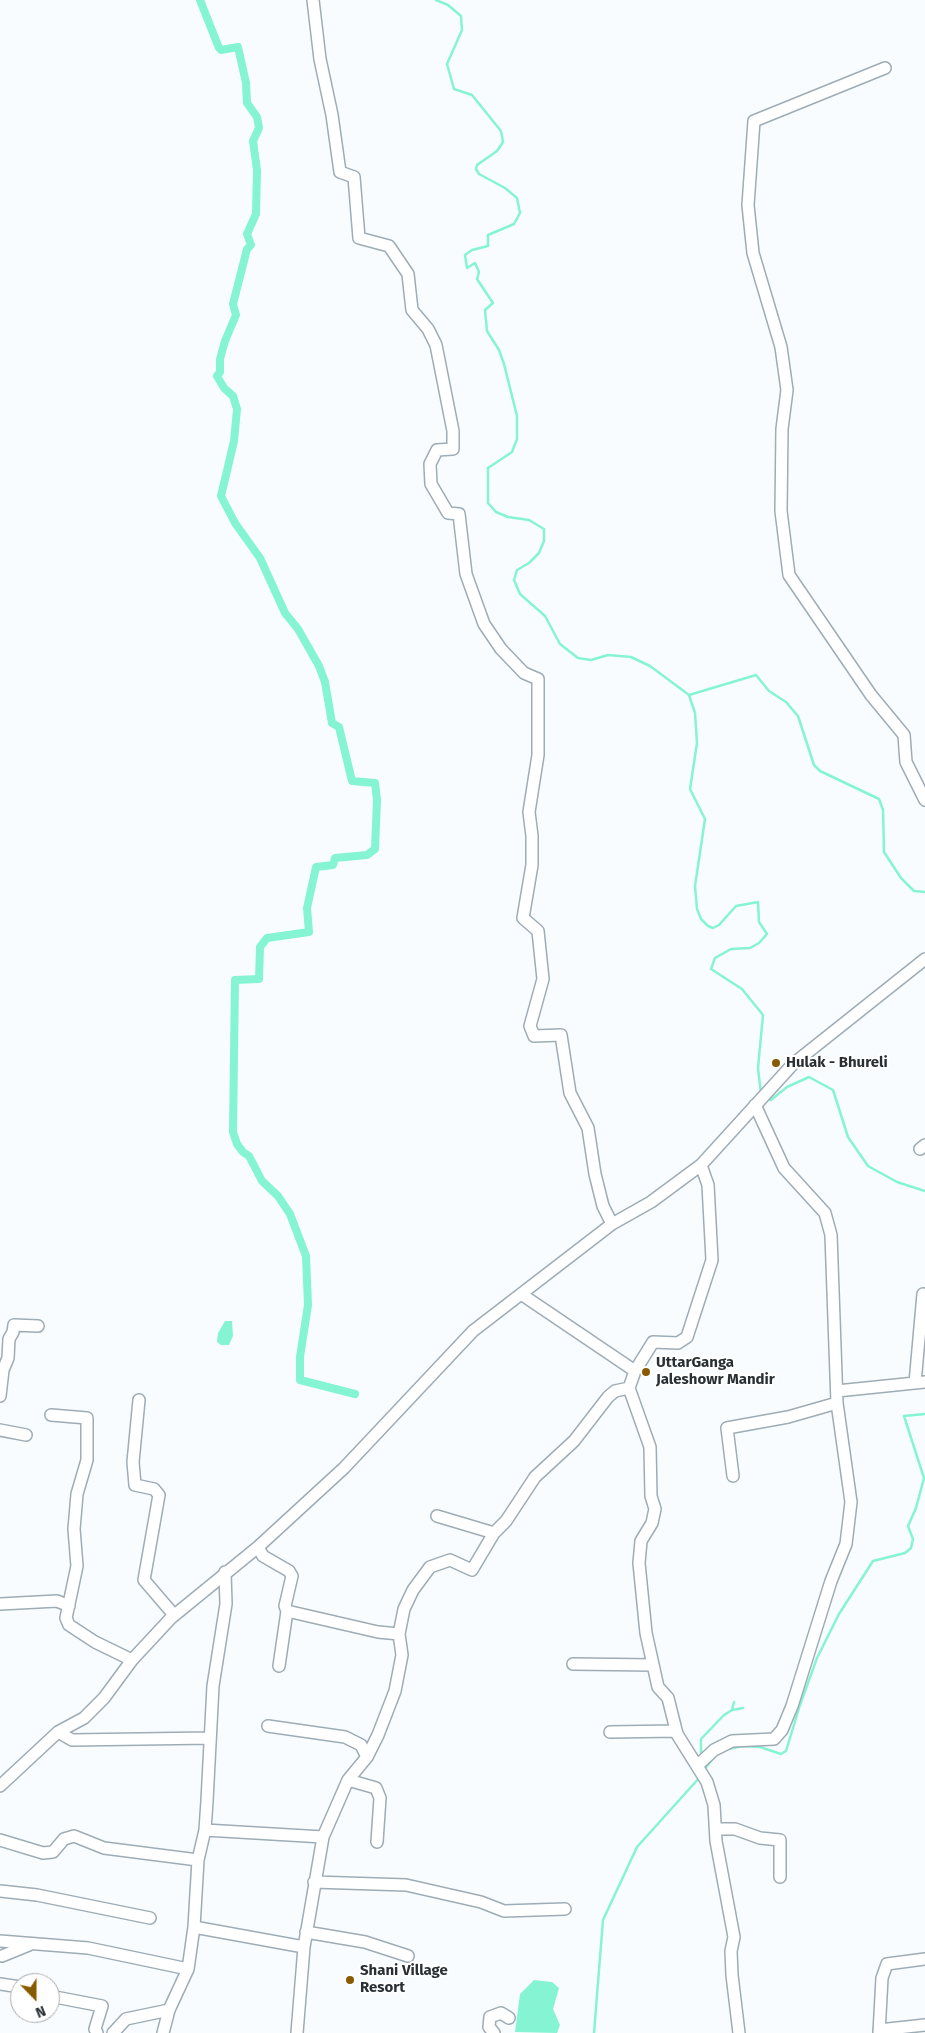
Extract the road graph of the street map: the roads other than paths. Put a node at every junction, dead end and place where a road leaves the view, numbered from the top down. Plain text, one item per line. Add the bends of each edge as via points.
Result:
1 (313, 0) edge
2 (885, 68) dead end
3 (925, 800) edge
4 (925, 959) edge
5 (756, 1104) junction
6 (701, 1165) junction
7 (612, 1224) junction
8 (521, 1294) junction
9 (923, 1294) dead end
10 (38, 1326) dead end
11 (635, 1371) junction
12 (920, 1382) edge
13 (629, 1388) junction
14 (0, 1396) edge
15 (837, 1397) junction
16 (139, 1400) dead end
17 (51, 1415) dead end
18 (0, 1430) edge
19 (26, 1435) dead end
20 (733, 1476) dead end
21 (437, 1516) dead end
22 (494, 1533) junction
23 (258, 1547) junction
24 (225, 1572) junction
25 (0, 1604) edge
26 (69, 1606) junction
27 (287, 1611) junction
28 (174, 1615) junction
29 (399, 1634) junction
30 (132, 1660) junction
31 (573, 1664) dead end
32 (653, 1665) junction
33 (279, 1666) dead end
34 (268, 1726) dead end
35 (676, 1731) junction
36 (58, 1732) junction
37 (610, 1732) dead end
38 (210, 1738) junction
39 (368, 1757) junction
40 (699, 1768) junction
41 (348, 1780) junction
42 (0, 1786) edge
43 (716, 1829) junction
44 (205, 1830) junction
45 (323, 1837) junction
46 (0, 1840) edge
47 (377, 1842) dead end
48 (198, 1860) junction
49 (780, 1877) dead end
50 (314, 1882) junction
51 (0, 1891) edge
52 (565, 1908) dead end
53 (150, 1918) dead end
54 (194, 1927) junction
55 (306, 1932) junction
56 (0, 1941) edge
57 (33, 1944) junction
58 (304, 1947) junction
59 (1, 1955) edge
60 (408, 1956) dead end
61 (925, 1959) edge
62 (188, 1969) junction
63 (60, 1998) edge
64 (169, 2010) junction
65 (509, 2018) dead end
66 (925, 2025) edge
67 (879, 2032) edge
68 (97, 2033) edge
69 (113, 2033) edge
70 (163, 2033) edge
71 (297, 2033) edge
72 (494, 2033) edge
73 (739, 2033) edge

1 - 7 street via 340,172 354,177 359,238 389,246 408,274 412,310 436,345 453,431 453,449 437,450 430,464 431,484 448,513 459,514 466,574 484,624 501,649 524,673 538,679 538,755 529,812 532,865 523,918 538,931 543,979 530,1026 534,1036 561,1035 570,1093 588,1128 594,1150 595,1174 603,1206
2 - 3 street via 754,121 748,205 753,253 781,347 787,390 782,429 781,511 789,575 871,695 904,735 906,762
4 - 5 street via 811,1048
5 - 6 street
5 - 15 street via 784,1168 825,1213 831,1235
6 - 7 street via 651,1202
6 - 11 street via 708,1185 712,1260 687,1337 678,1343 653,1342
7 - 8 street
8 - 11 street
8 - 23 street via 473,1331 344,1468
9 - 12 street
10 - 14 street via 14,1324
11 - 13 street
12 - 15 street
13 - 22 street via 615,1391 608,1397 574,1441 535,1477 506,1521
13 - 32 street via 650,1447 651,1496 655,1509 652,1523 641,1541 639,1563 646,1633
15 - 20 street via 788,1417 727,1428
15 - 40 street via 851,1502 846,1544 831,1581 792,1706 782,1730 774,1739 732,1741 714,1750
16 - 28 street via 134,1485 154,1489 159,1495 144,1580
17 - 26 street via 87,1418 87,1460 77,1494 74,1529 77,1566
18 - 19 street
21 - 22 street
22 - 29 street via 472,1570 450,1560 430,1568 413,1590 404,1609
23 - 24 street
23 - 27 street via 263,1556 292,1576 284,1606
24 - 28 street
24 - 38 street via 226,1604 213,1686
25 - 26 street via 57,1601
26 - 30 street via 66,1618 69,1625
27 - 29 street
27 - 33 street
28 - 30 street
29 - 39 street via 402,1655 395,1691
30 - 36 street via 104,1698 84,1718
31 - 32 street
32 - 35 street via 658,1687 668,1698
34 - 39 street via 345,1738 361,1745
35 - 37 street
35 - 40 street
36 - 38 street via 72,1740
36 - 42 street
38 - 44 street
39 - 41 street
40 - 43 street via 708,1782
41 - 45 street
41 - 47 street via 376,1788 380,1798
43 - 49 street via 735,1828 760,1838 780,1840
43 - 73 street via 734,1937 732,1975
44 - 45 street
44 - 48 street
45 - 50 street
46 - 48 street via 53,1852 64,1839 74,1836 104,1848
48 - 54 street
50 - 52 street via 406,1885 481,1902 504,1911
50 - 55 street
51 - 53 street
54 - 58 street
54 - 62 street
55 - 58 street
55 - 60 street via 364,1942
56 - 57 street
57 - 59 street
57 - 62 street via 88,1948
58 - 71 street
61 - 67 street via 887,1964 882,1978
62 - 64 street
63 - 68 street via 102,2006 95,2029
64 - 69 street via 126,2019
64 - 70 street
65 - 72 street via 501,2014 490,2017 489,2027
66 - 67 street

